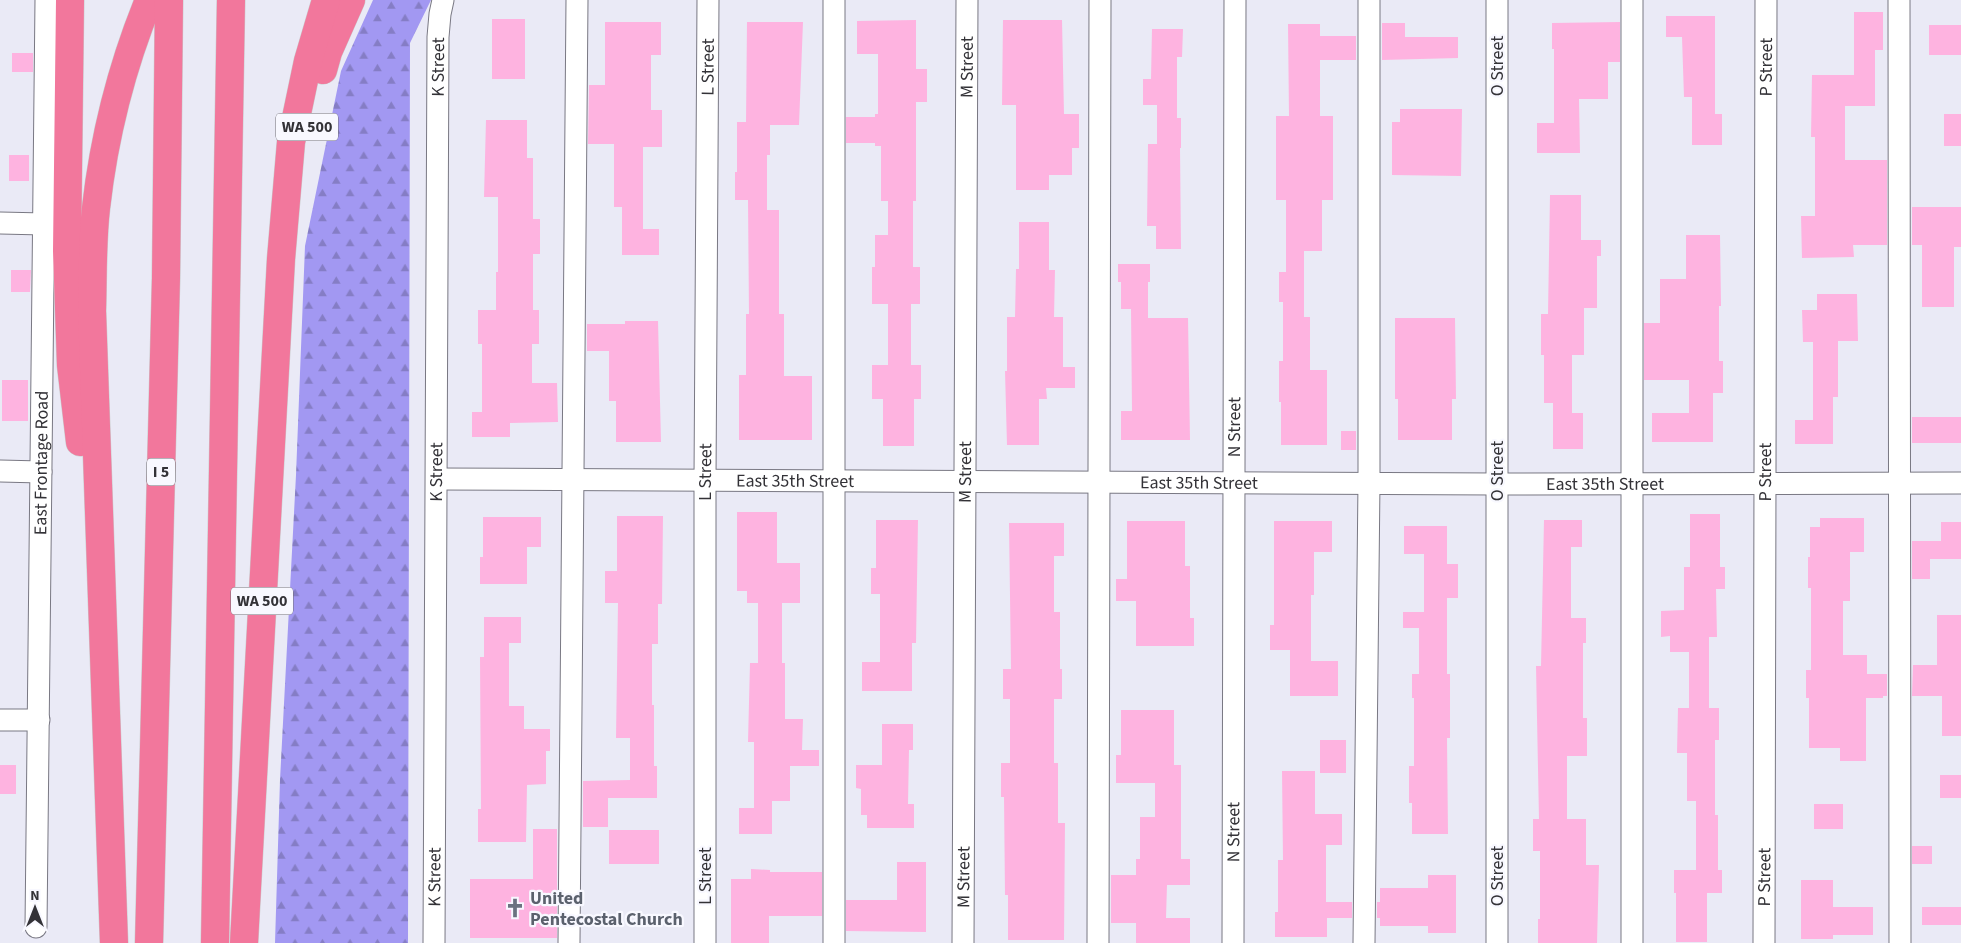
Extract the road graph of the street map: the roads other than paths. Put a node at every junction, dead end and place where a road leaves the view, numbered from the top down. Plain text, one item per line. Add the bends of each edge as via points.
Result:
1 (46, 0) edge
2 (70, 0) edge
3 (149, 0) edge
4 (169, 0) edge
5 (231, 0) edge
6 (326, 0) edge
7 (351, 0) edge
8 (443, 0) edge
9 (576, 0) edge
10 (708, 0) edge
11 (834, 0) edge
12 (967, 0) edge
13 (1100, 0) edge
14 (1235, 0) edge
15 (1369, 0) edge
16 (1497, 0) edge
17 (1632, 0) edge
18 (1766, 0) edge
19 (1899, 0) edge
20 (0, 223) edge
21 (44, 224) junction
22 (281, 259) junction
23 (0, 471) edge
24 (41, 472) junction
25 (437, 479) junction
26 (572, 480) junction
27 (704, 480) junction
28 (832, 481) junction
29 (965, 481) junction
30 (1099, 481) junction
31 (1234, 482) junction
32 (1369, 482) junction
33 (1632, 483) junction
34 (1765, 483) junction
35 (1899, 483) junction
36 (1961, 483) edge
37 (1497, 484) junction
38 (105, 657) junction
39 (0, 720) edge
40 (39, 720) junction
41 (36, 927) dead end
42 (114, 943) edge
43 (149, 943) edge
44 (215, 943) edge
45 (244, 943) edge
46 (434, 943) edge
47 (569, 943) edge
48 (705, 943) edge
49 (834, 943) edge
50 (963, 943) edge
51 (1098, 943) edge
52 (1233, 943) edge
53 (1364, 943) edge
54 (1497, 943) edge
55 (1632, 943) edge
56 (1764, 943) edge
57 (1900, 943) edge

1 - 21 street, East Frontage Road
2 - 38 highway via 67,250 71,365
3 - 38 highway via 136,32 102,159 95,225 92,311
4 - 43 highway, I 5 via 166,278
5 - 44 highway
6 - 22 highway via 308,61 291,142
7 - 22 highway, WA 500 via 328,52 301,148
8 - 25 street, K Street via 438,47
9 - 26 street
10 - 27 street, L Street
11 - 28 street
12 - 29 street, M Street
13 - 30 street
14 - 31 street, N Street
15 - 32 street
16 - 37 street, O Street
17 - 33 street
18 - 34 street, P Street
19 - 35 street
20 - 21 street
21 - 24 street, East Frontage Road
22 - 45 highway, WA 500
23 - 24 street
24 - 40 street, East Frontage Road
25 - 26 street, East 35th Street
25 - 46 street, K Street
26 - 27 street, East 35th Street
26 - 47 street
27 - 28 street, East 35th Street
27 - 48 street, L Street
28 - 29 street, East 35th Street
28 - 49 street
29 - 30 street, East 35th Street
29 - 50 street, M Street
30 - 31 street, East 35th Street
30 - 51 street
31 - 32 street, East 35th Street
31 - 52 street, N Street
32 - 37 street, East 35th Street
32 - 53 street
33 - 34 street, East 35th Street
33 - 37 street, East 35th Street
33 - 55 street
34 - 35 street, East 35th Street
34 - 56 street, P Street
35 - 36 street, East 35th Street
35 - 57 street
37 - 54 street, O Street
38 - 42 highway
39 - 40 street
40 - 41 street, East Frontage Road

